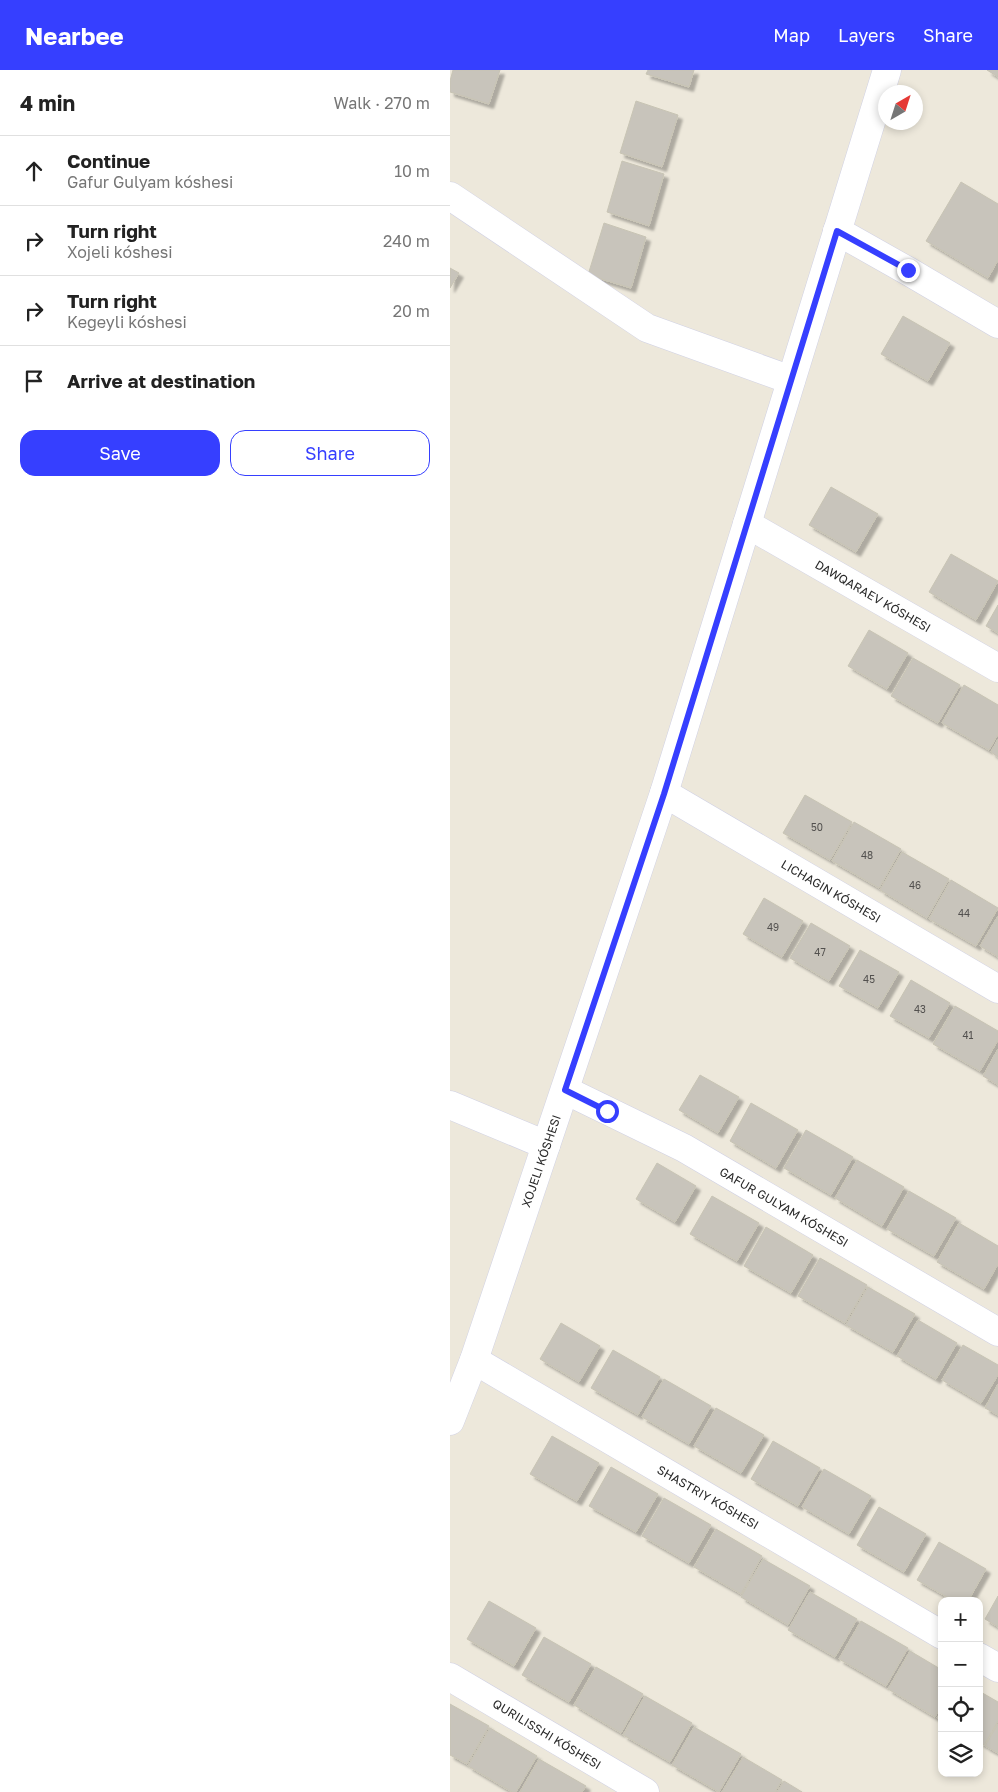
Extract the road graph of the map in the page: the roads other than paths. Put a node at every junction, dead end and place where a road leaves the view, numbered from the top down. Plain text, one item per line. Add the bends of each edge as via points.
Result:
1 (887, 70) edge
2 (450, 196) edge
3 (837, 231) junction
4 (998, 324) edge
5 (792, 380) junction
6 (747, 524) junction
7 (998, 668) edge
8 (664, 794) junction
9 (998, 989) edge
10 (565, 1090) junction
11 (450, 1105) edge
12 (546, 1145) junction
13 (998, 1332) edge
14 (474, 1360) junction
15 (450, 1421) edge
16 (938, 1633) edge
17 (983, 1659) edge
18 (998, 1668) edge
19 (450, 1677) edge
20 (645, 1792) edge

1 - 3 street, XOJELI KÓSHESI
2 - 5 street via 647,328
3 - 4 street
3 - 5 street, XOJELI KÓSHESI
5 - 6 street, XOJELI KÓSHESI
6 - 7 street, DAWQARAEV KÓSHESI
6 - 8 street, XOJELI KÓSHESI
8 - 9 street, LICHAGIN KÓSHESI
8 - 10 street, XOJELI KÓSHESI
10 - 12 street, XOJELI KÓSHESI
10 - 13 street, GAFUR GULYAM KÓSHESI via 684,1148
11 - 12 street
12 - 14 street, XOJELI KÓSHESI
14 - 15 street, XOJELI KÓSHESI
14 - 16 street, SHASTRIY KÓSHESI
17 - 18 street
19 - 20 street

